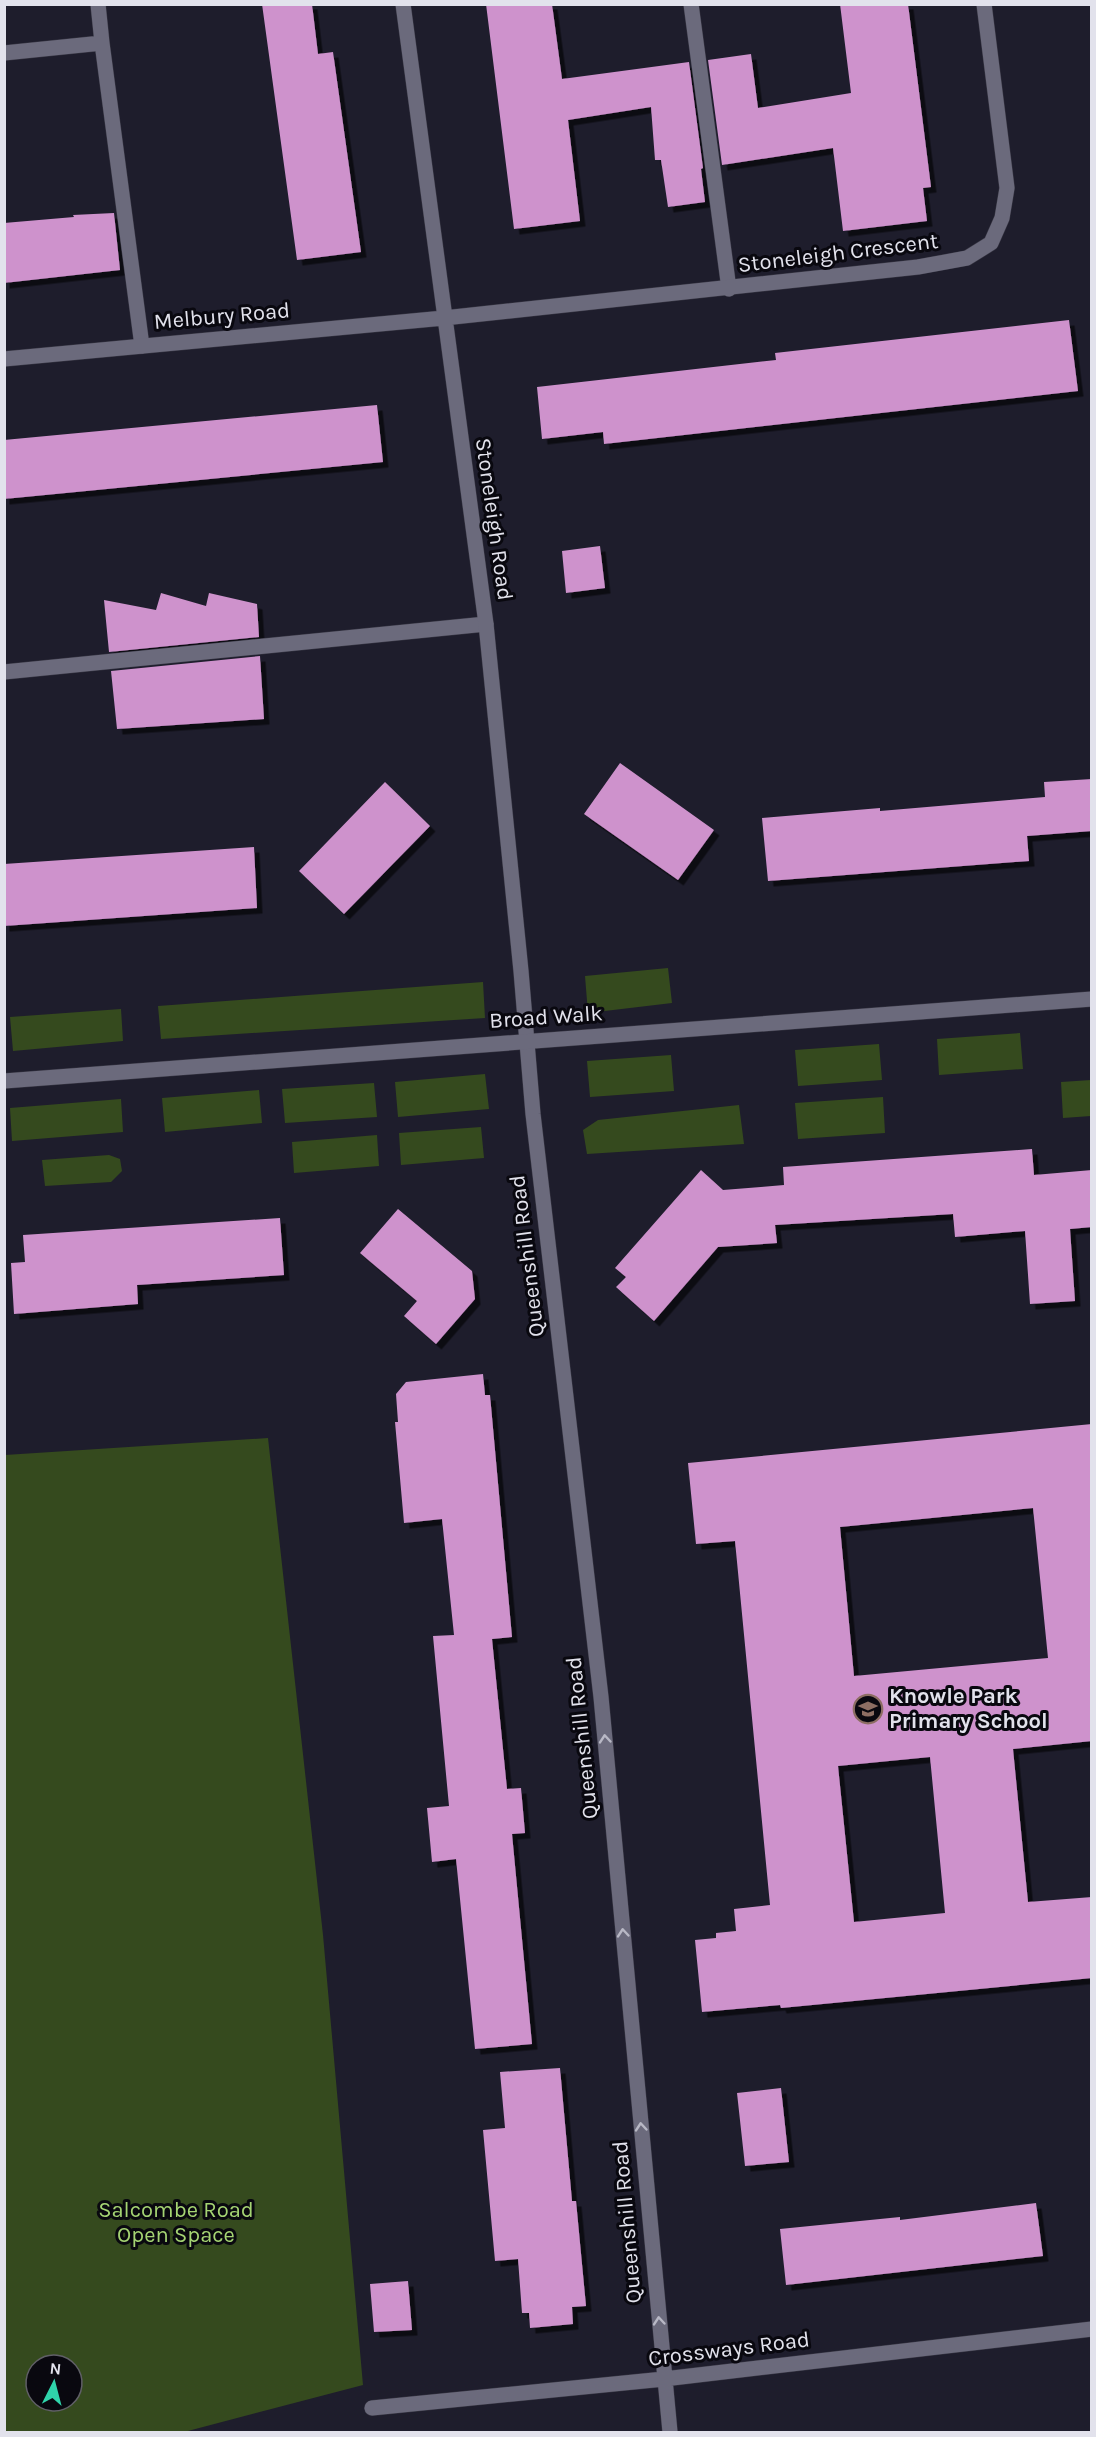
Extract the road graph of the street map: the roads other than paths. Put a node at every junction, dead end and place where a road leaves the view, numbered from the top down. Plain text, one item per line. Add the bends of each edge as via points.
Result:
1 (98, 4) edge
2 (403, 4) edge
3 (691, 4) edge
4 (984, 4) edge
5 (102, 43) junction
6 (4, 53) edge
7 (729, 289) junction
8 (444, 318) junction
9 (142, 346) junction
10 (4, 359) edge
11 (486, 624) junction
12 (4, 672) edge
13 (1092, 999) edge
14 (526, 1041) junction
15 (4, 1081) edge
16 (1092, 2330) edge
17 (664, 2379) junction
18 (372, 2408) dead end
19 (670, 2433) edge

1 - 5 street
2 - 8 street, Stoneleigh Road
3 - 7 street
4 - 7 street, Stoneleigh Crescent via 1007,188 1002,218 991,243 967,258 918,267
5 - 6 street
5 - 9 street
7 - 8 street, Stoneleigh Crescent
8 - 9 street, Melbury Road
8 - 11 street, Stoneleigh Road
9 - 10 street, Melbury Road
11 - 12 street
11 - 14 street, Stoneleigh Road
13 - 14 street, Broad Walk
14 - 15 street, Broad Walk
17 -> 14 street, Queenshill Road via 601,1697
16 - 17 street, Crossways Road
17 - 18 street, Crossways Road
17 - 19 street, Queenshill Road

